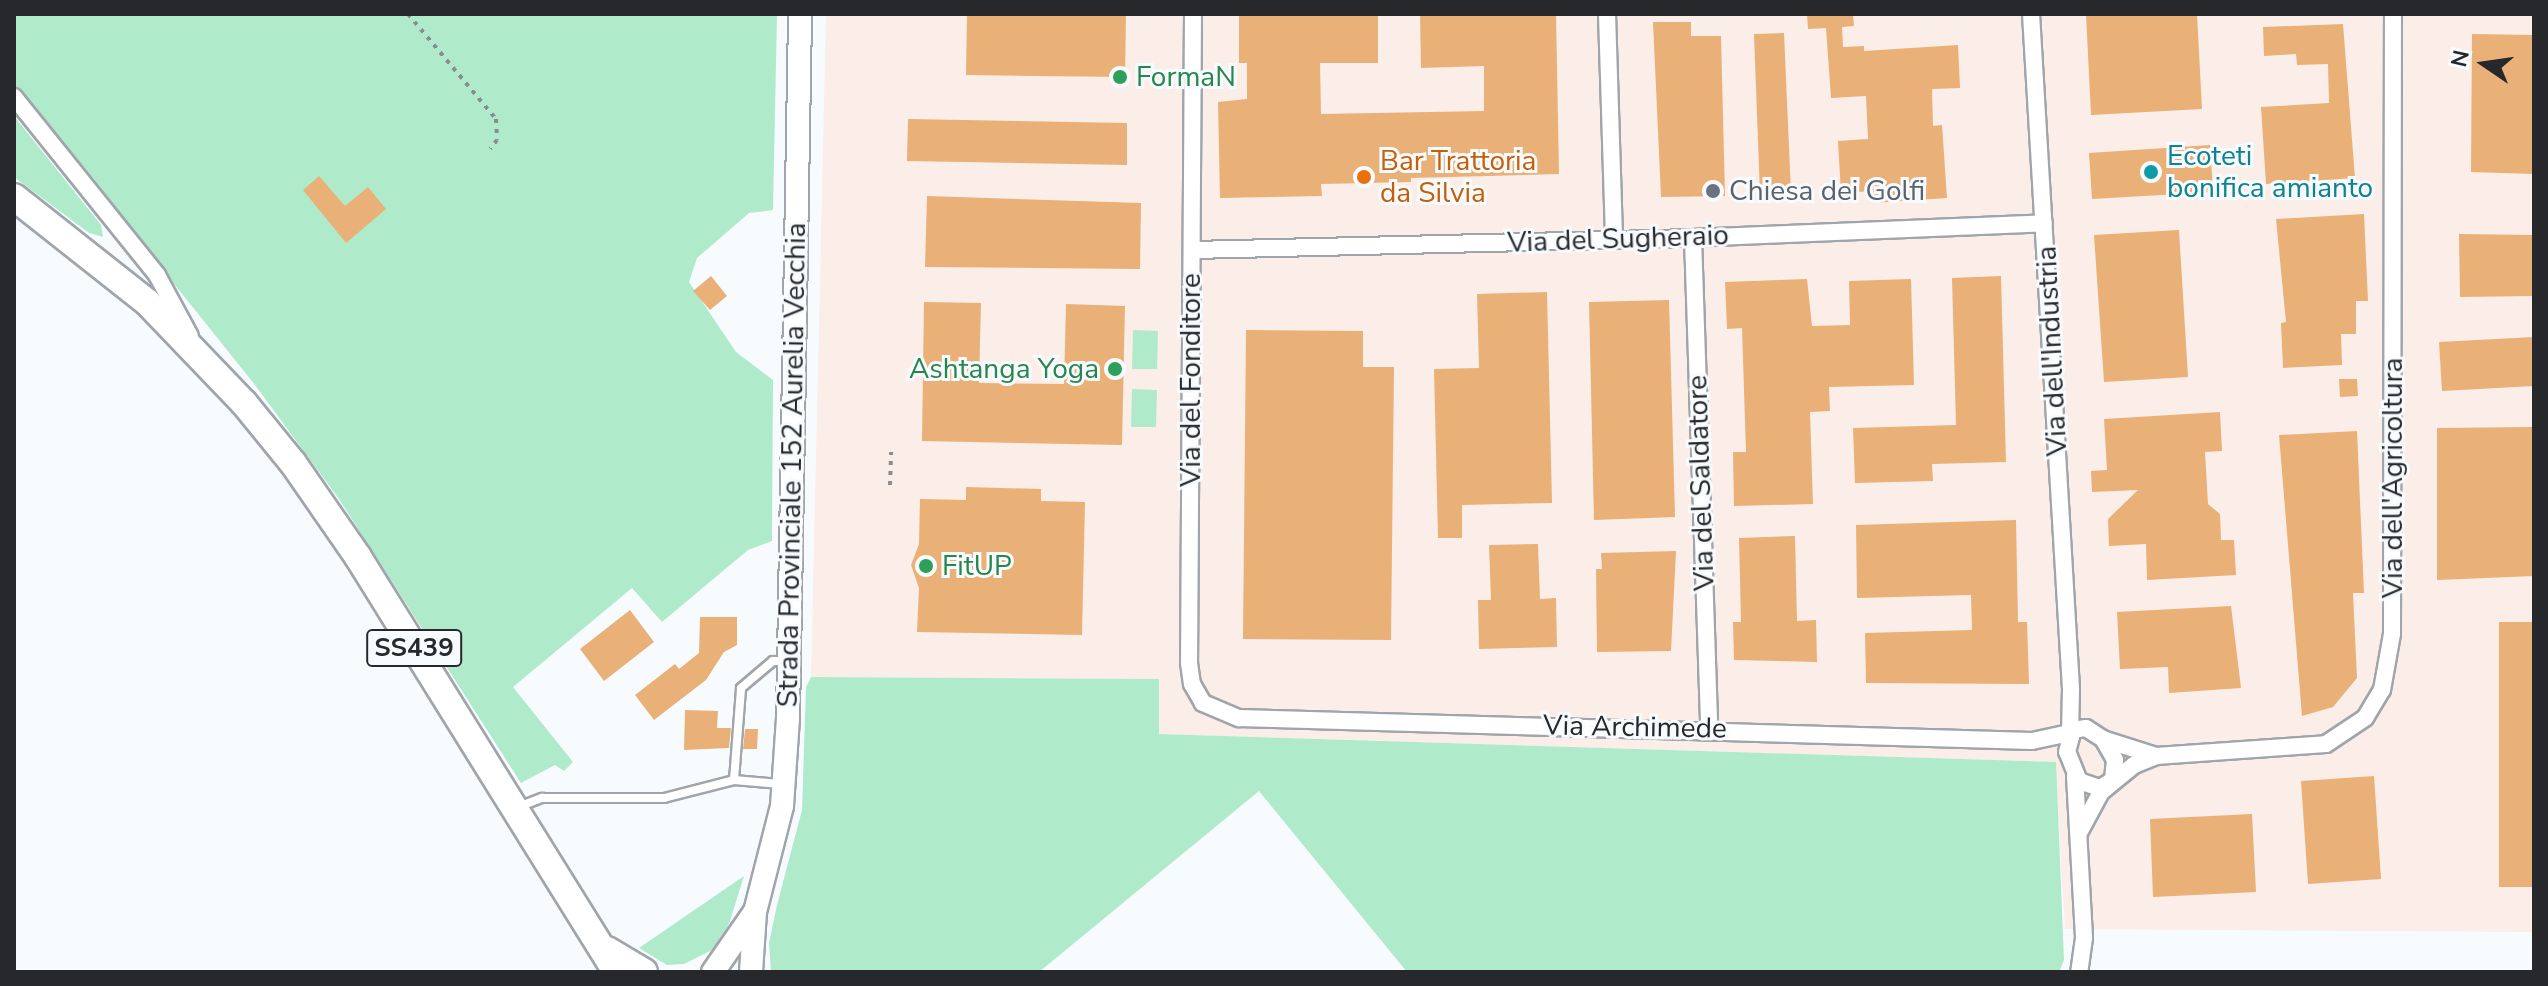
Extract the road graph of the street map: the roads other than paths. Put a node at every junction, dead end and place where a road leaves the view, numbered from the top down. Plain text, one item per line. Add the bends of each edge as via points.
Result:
1 (800, 14) edge
2 (1193, 14) edge
3 (1607, 14) edge
4 (2031, 14) edge
5 (2393, 14) edge
6 (14, 97) edge
7 (14, 197) edge
8 (2044, 223) junction
9 (1693, 238) junction
10 (1614, 240) junction
11 (1192, 250) junction
12 (203, 358) junction
13 (791, 661) junction
14 (2071, 689) junction
15 (1239, 718) joint
16 (1709, 728) junction
17 (2070, 733) junction
18 (2100, 737) junction
19 (2032, 741) junction
20 (2156, 756) junction
21 (2069, 757) junction
22 (2075, 776) junction
23 (734, 780) junction
24 (2113, 780) junction
25 (785, 784) junction
26 (515, 809) junction
27 (2080, 831) junction
28 (755, 912) junction
29 (611, 961) edge
30 (644, 972) edge
31 (713, 972) edge
32 (751, 972) edge
33 (2079, 972) edge

1 - 13 main road, Strada Provinciale 152 Aurelia Vecchia
2 - 11 street, Via del Fonditore
3 - 10 street
4 - 8 street, Via dell'Industria
5 - 20 street, Via dell'Agricoltura via 2388,676 2365,718 2326,744
6 - 12 street via 157,275
7 - 12 main road, SS439 via 147,302
8 - 9 street, Via del Sugheraio
8 - 14 street, Via dell'Industria
9 - 10 street, Via del Sugheraio
9 - 16 street, Via del Saldatore
10 - 11 street, Via del Sugheraio
11 - 15 street, Via del Fonditore via 1189,663 1192,684 1203,703
12 - 26 main road, SS439 via 293,463
13 - 23 lane via 773,661 741,688
13 - 25 main road, Strada Provinciale 152 Aurelia Vecchia
14 - 17 street, Via dell'Industria
14 - 18 street, Via dell'Industria
15 - 16 street, Via Archimede
16 - 19 street, Via Archimede
17 - 18 street via 2082,727
17 - 19 street, Via Archimede
17 - 21 street
18 - 20 street, Via dell'Agricoltura
18 - 24 street via 2115,760
19 - 21 street, Via Archimede
20 - 24 street, Via dell'Agricoltura
21 - 22 street
22 - 24 street via 2091,789
22 - 27 street
23 - 25 lane
23 - 26 lane via 664,798 542,798
24 - 27 street
25 - 28 main road, Strada Provinciale 152 Aurelia Vecchia
26 - 29 main road, SS439
27 - 33 street via 2084,938
28 - 31 main road, Strada Provinciale 152 Aurelia Vecchia
28 - 32 main road, Strada Provinciale 152 Aurelia Vecchia
29 - 30 main road, SS439

